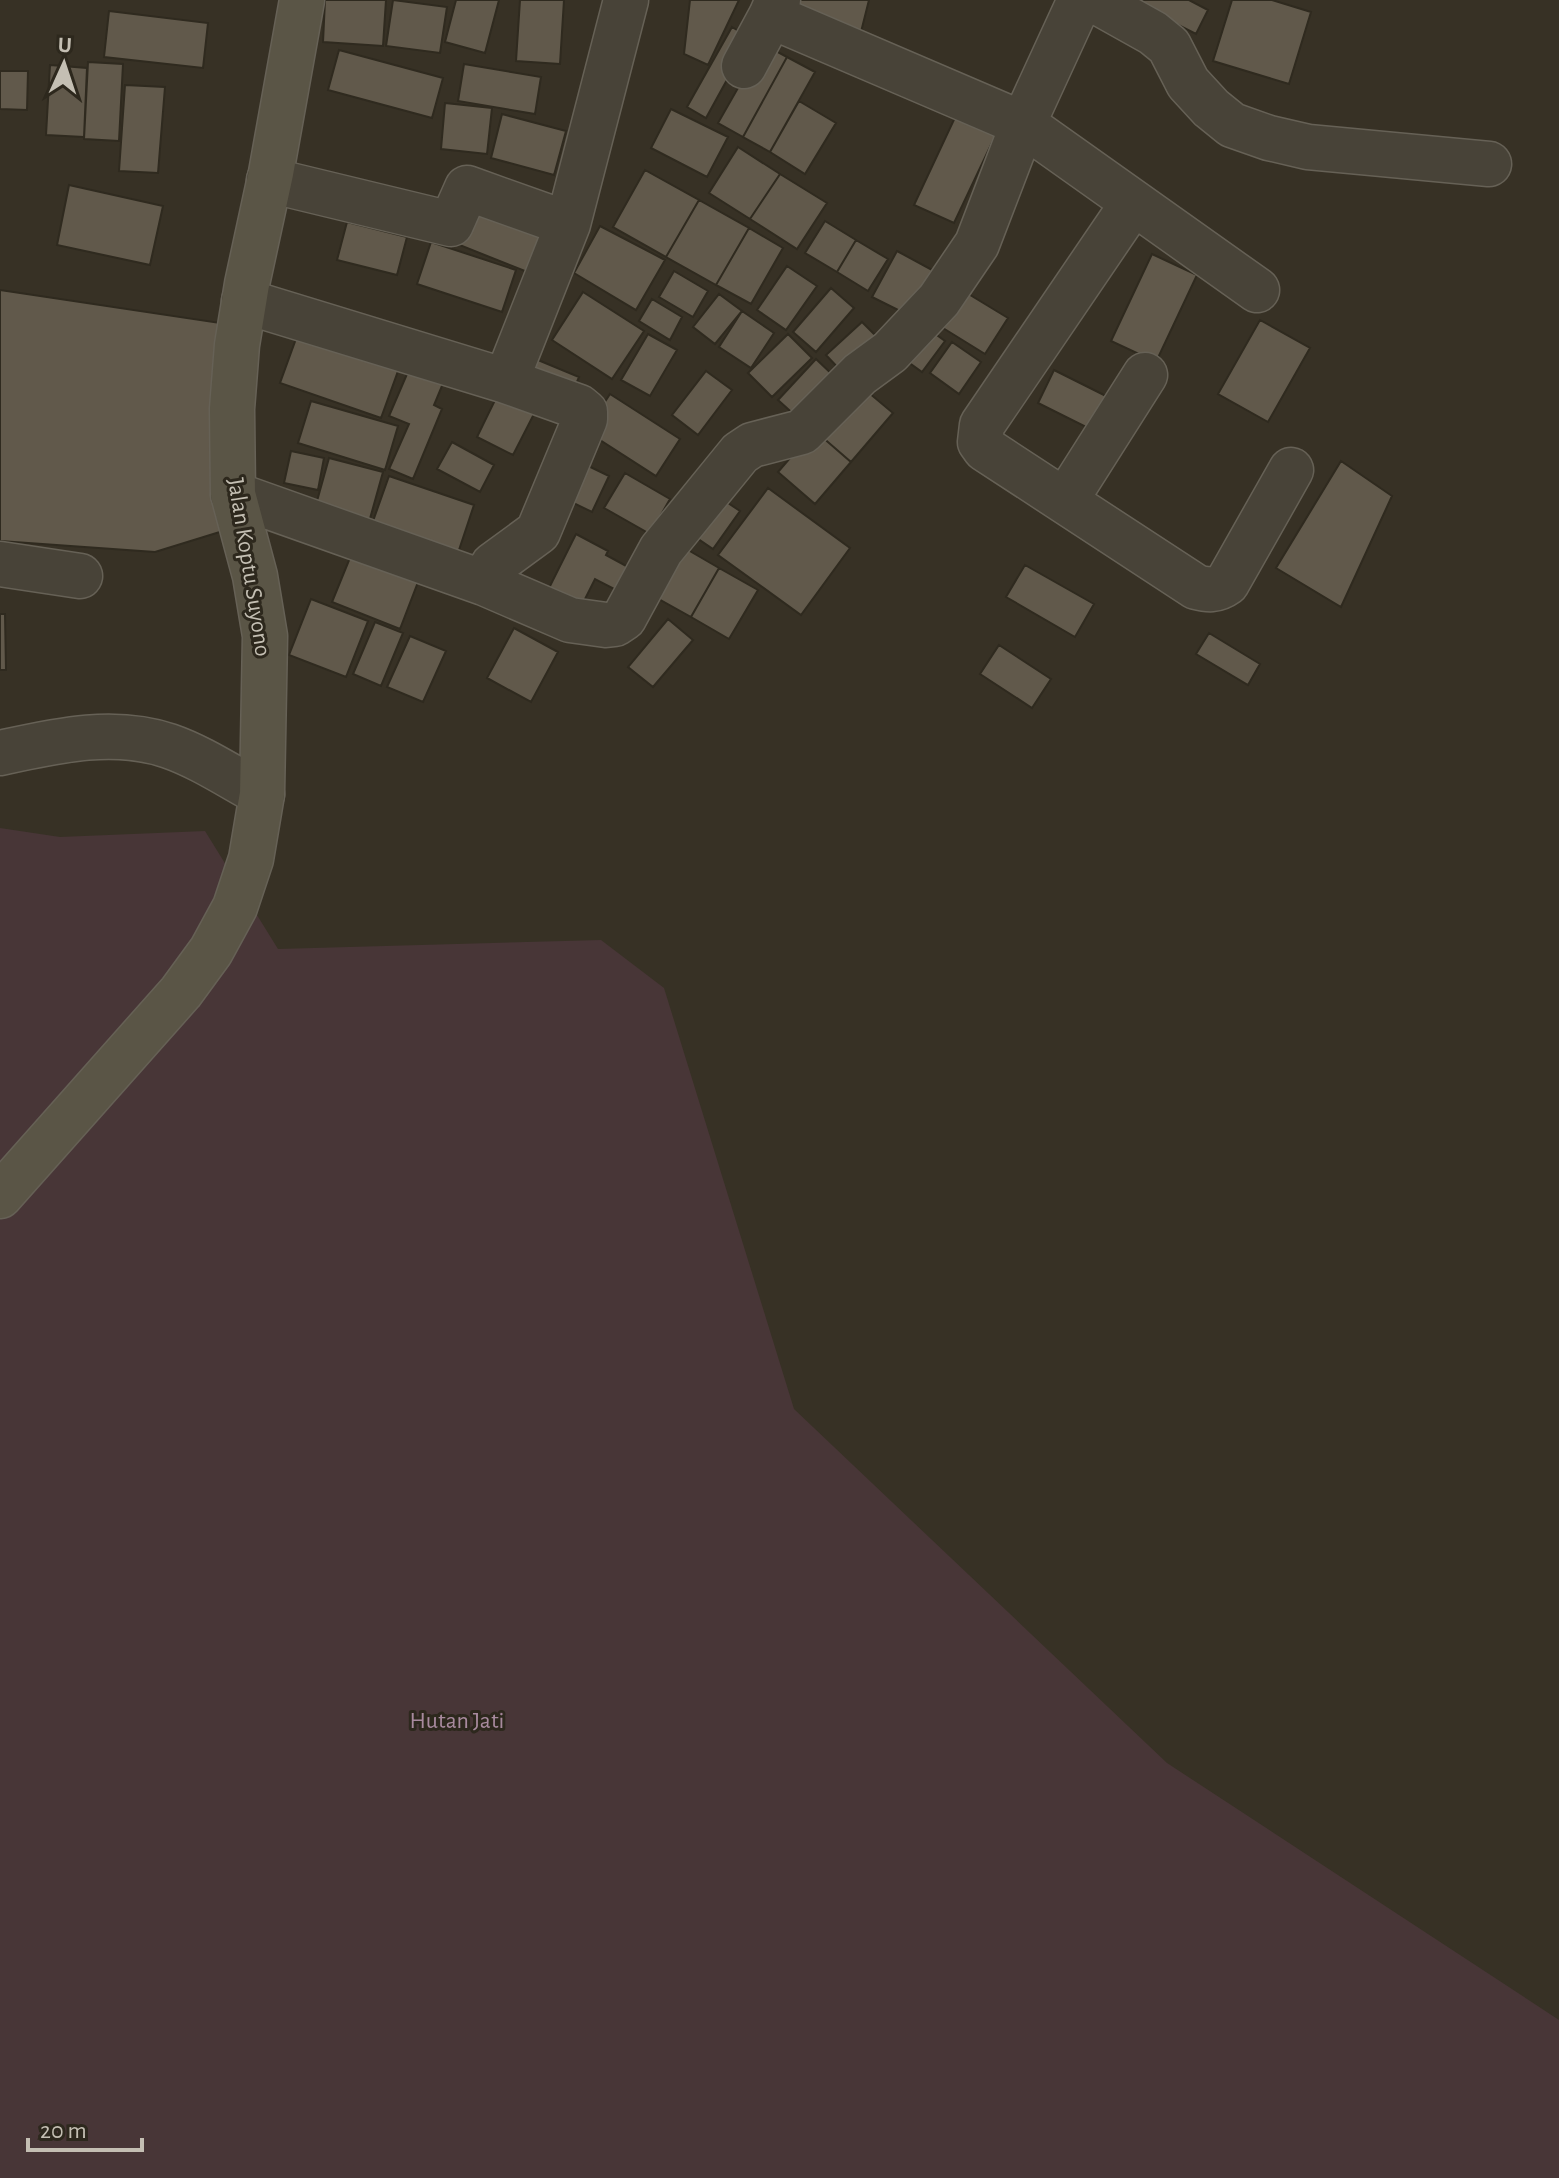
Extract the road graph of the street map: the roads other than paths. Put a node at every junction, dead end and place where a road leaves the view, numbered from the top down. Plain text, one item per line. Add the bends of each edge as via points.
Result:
1 (302, 0) edge
2 (626, 0) edge
3 (1080, 0) edge
4 (1094, 0) edge
5 (774, 8) edge
6 (744, 66) dead end
7 (1023, 124) junction
8 (1489, 164) dead end
9 (269, 180) junction
10 (1133, 203) junction
11 (568, 224) junction
12 (1257, 290) dead end
13 (244, 301) junction
14 (1145, 375) dead end
15 (506, 381) junction
16 (1291, 470) dead end
17 (233, 494) junction
18 (1065, 501) junction
19 (0, 564) edge
20 (80, 576) dead end
21 (484, 583) junction
22 (0, 753) edge
23 (262, 794) junction
24 (0, 1196) edge

1 - 9 main road, Jalan Koptu Suyono
2 - 11 street
3 - 7 street
4 - 8 street via 1169,46 1188,83 1232,125 1308,147
5 - 6 street
5 - 7 street
7 - 10 street
7 - 21 street via 977,244 939,300 802,432 740,453 661,550 624,618 606,625 570,620
9 - 11 street via 451,224 467,188
9 - 13 main road, Jalan Koptu Suyono
10 - 12 street
10 - 18 street via 982,425 980,442 985,449
11 - 15 street
13 - 15 street
13 - 17 main road, Jalan Koptu Suyono via 232,409
14 - 18 street
15 - 21 street via 579,407 585,419 538,532 493,565
16 - 18 street via 1227,583 1213,590 1196,587
17 - 21 street
17 - 23 main road, Jalan Koptu Suyono via 265,636
19 - 20 street
22 - 23 street via 100,736 144,739 172,746
23 - 24 main road, Jalan Koptu Suyono via 251,859 235,907 211,951 181,992

